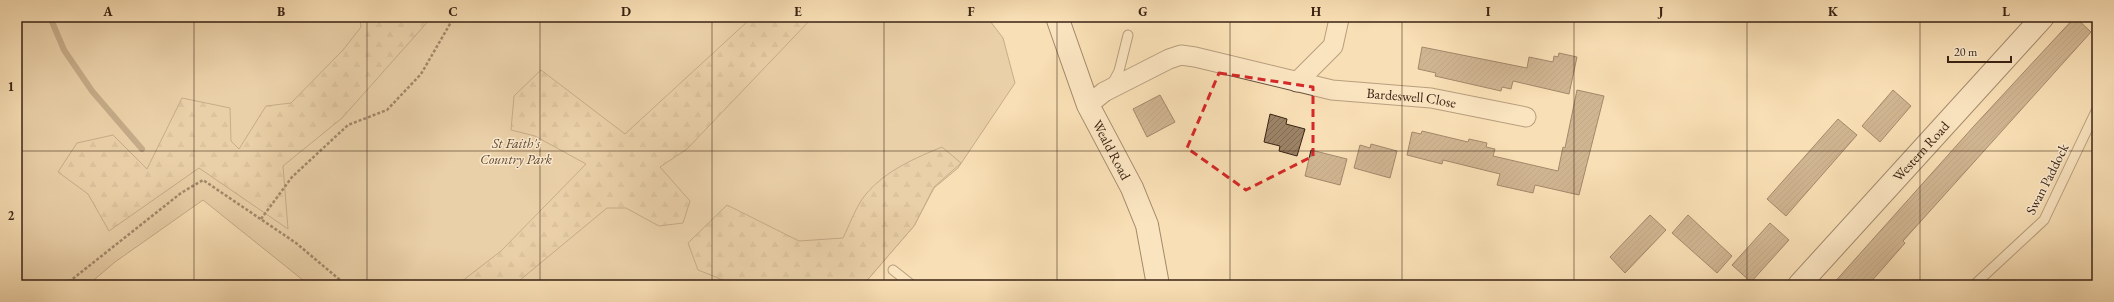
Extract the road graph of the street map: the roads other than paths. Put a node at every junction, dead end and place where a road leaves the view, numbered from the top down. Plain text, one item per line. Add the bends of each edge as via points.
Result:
1 (1057, 17) edge
2 (2043, 17) edge
3 (1339, 19) dead end
4 (1128, 35) dead end
5 (1297, 82) junction
6 (1096, 99) junction
7 (2097, 108) edge
8 (1526, 117) dead end
9 (893, 270) dead end
10 (912, 285) edge
11 (1158, 285) edge
12 (1799, 285) edge
13 (1974, 285) edge

1 - 6 street, Weald Road
2 - 12 street, Western Road
3 - 5 street via 1333,46
4 - 6 lane via 1119,71 1113,83
5 - 6 street, Bardeswell Close via 1181,55
5 - 8 street, Bardeswell Close via 1332,90 1431,98
6 - 11 street, Weald Road via 1147,225
7 - 13 lane, Swan Paddock via 2044,220
9 - 10 lane

